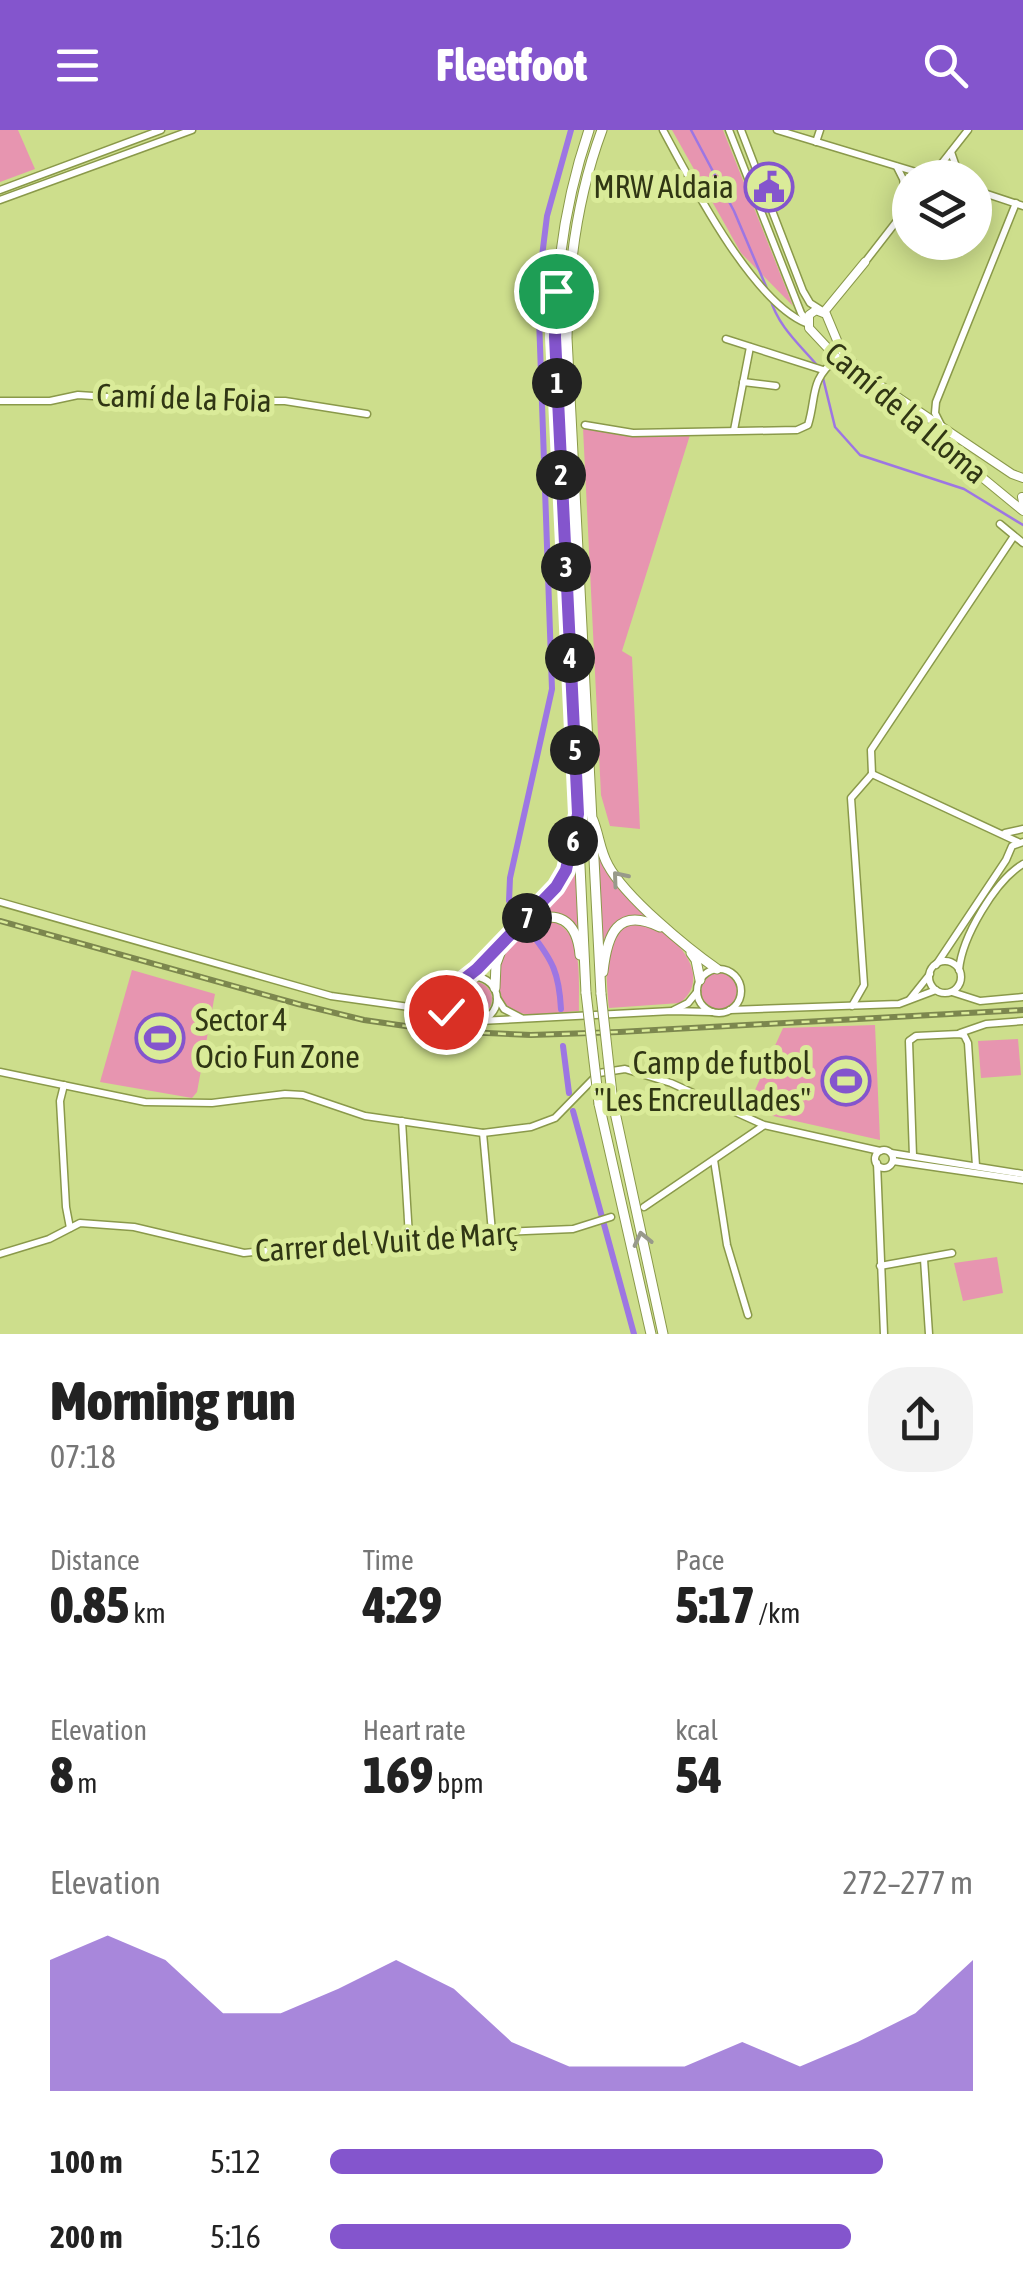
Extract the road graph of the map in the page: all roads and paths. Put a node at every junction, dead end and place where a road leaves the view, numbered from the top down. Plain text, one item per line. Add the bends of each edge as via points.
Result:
1 (161, 130) edge
2 (192, 130) edge
3 (590, 130) edge
4 (602, 130) edge
5 (664, 130) edge
6 (729, 130) edge
7 (741, 130) edge
8 (777, 130) edge
9 (820, 130) edge
10 (968, 130) edge
11 (816, 142) junction
12 (951, 152) junction
13 (945, 160) edge
14 (954, 160) edge
15 (892, 165) edge
16 (0, 190) edge
17 (992, 196) edge
18 (0, 200) edge
19 (1019, 205) edge
20 (892, 227) edge
21 (865, 262) joint
22 (794, 294) junction
23 (824, 314) junction
24 (808, 324) junction
25 (726, 339) dead end
26 (750, 347) junction
27 (837, 358) junction
28 (823, 370) junction
29 (743, 382) junction
30 (776, 386) dead end
31 (0, 401) edge
32 (936, 402) junction
33 (914, 409) junction
34 (367, 414) dead end
35 (586, 425) dead end
36 (942, 428) junction
37 (734, 430) junction
38 (1020, 476) edge
39 (1006, 496) junction
40 (1023, 498) edge
41 (1023, 510) edge
42 (1000, 524) dead end
43 (1014, 536) junction
44 (1023, 543) edge
45 (872, 774) junction
46 (590, 813) junction
47 (578, 814) junction
48 (1002, 832) junction
49 (1021, 838) edge
50 (1010, 851) junction
51 (1023, 864) edge
52 (0, 902) edge
53 (669, 931) junction
54 (511, 934) junction
55 (690, 950) junction
56 (936, 964) junction
57 (717, 970) junction
58 (959, 970) junction
59 (930, 974) junction
60 (468, 978) junction
61 (961, 980) junction
62 (864, 985) junction
63 (699, 986) junction
64 (936, 990) junction
65 (741, 991) junction
66 (952, 992) junction
67 (496, 993) junction
68 (586, 993) junction
69 (601, 994) junction
70 (453, 995) junction
71 (1023, 997) edge
72 (909, 1000) junction
73 (978, 1000) junction
74 (880, 1005) junction
75 (852, 1006) junction
76 (765, 1008) junction
77 (421, 1010) junction
78 (730, 1010) junction
79 (672, 1011) junction
80 (712, 1012) junction
81 (458, 1014) junction
82 (527, 1020) junction
83 (479, 1021) junction
84 (1023, 1021) edge
85 (959, 1034) junction
86 (0, 1072) edge
87 (64, 1085) junction
88 (402, 1122) junction
89 (764, 1125) junction
90 (483, 1133) junction
91 (864, 1148) junction
92 (880, 1151) junction
93 (912, 1156) junction
94 (714, 1160) junction
95 (892, 1160) junction
96 (876, 1162) junction
97 (976, 1166) junction
98 (1023, 1177) edge
99 (877, 1180) junction
100 (644, 1207) dead end
101 (611, 1218) dead end
102 (70, 1228) junction
103 (492, 1232) junction
104 (409, 1237) junction
105 (0, 1254) edge
106 (952, 1254) dead end
107 (924, 1259) junction
108 (880, 1266) junction
109 (748, 1315) dead end
110 (651, 1334) edge
111 (663, 1334) edge
112 (884, 1334) edge
113 (929, 1334) edge

1 - 16 street
2 - 18 street
3 - 47 main road via 568,206 556,291
4 - 46 main road via 573,241 567,338
5 - 24 street, Camí de la Lloma via 737,258 784,310
6 - 22 street, Camí de la Lloma
7 - 23 street, Camí de la Lloma via 803,290
8 - 11 street
9 - 11 street
10 - 12 street
11 - 15 street
12 - 13 street
12 - 14 street
17 - 19 street
19 - 32 street
20 - 21 street
21 - 23 street
22 - 23 street, Camí de la Lloma
22 - 24 street, Camí de la Lloma
23 - 24 street
23 - 24 street via 823,332
23 - 33 street, Camí de la Lloma via 841,350
24 - 27 street, Camí de la Lloma
25 - 26 street
26 - 28 street
26 - 29 street
27 - 28 street
27 - 39 street, Camí de la Lloma
28 - 37 street via 808,425
29 - 30 street
29 - 37 street
31 - 34 street, Camí de la Foia via 78,395 285,401
32 - 33 street
32 - 36 street
33 - 36 street, Camí de la Lloma
35 - 37 street via 633,433
36 - 38 street, Camí de la Lloma
38 - 39 street via 1003,482
39 - 40 street
39 - 41 street, Camí de la Lloma
42 - 43 street
43 - 44 street
43 - 45 street via 871,750
45 - 48 street
45 - 62 street via 851,798
53 -> 46 main road via 608,866
46 - 69 main road
47 - 54 main road via 566,870
47 - 68 main road
48 - 49 street
48 - 49 street
48 - 50 street
49 - 50 street
50 - 51 street
50 - 56 street
51 - 58 street via 994,892 963,948
52 - 77 street via 297,988
53 - 55 main road
53 - 69 main road via 641,919 616,928 606,942
54 - 60 main road
54 - 67 main road via 496,964
54 - 68 main road via 542,916 566,922 578,941
55 - 57 main road
55 - 63 main road
56 - 58 street
56 - 59 street
57 - 63 street
57 - 65 street via 736,978
58 - 61 street
59 - 64 street
59 - 72 street
60 - 67 street via 480,977
60 - 70 street
61 - 66 street
61 - 73 street
62 - 74 street
62 - 75 street
63 - 79 street via 688,1003
63 - 80 street via 702,1004
64 - 66 street
64 - 72 street
65 - 76 street
65 - 78 street
66 - 73 street
67 - 82 street via 510,1014
67 - 83 street via 493,1013
68 - 110 main road, bridge via 599,1104
111 -> 69 main road, bridge via 612,1102
70 - 77 street
70 - 81 street
71 - 73 street
72 - 74 street
74 - 75 street
75 - 76 street
76 - 78 street
77 - 81 street
78 - 80 street
79 - 80 street
79 - 82 street
81 - 83 street
82 - 83 street
84 - 85 street
85 - 93 street via 908,1042
85 - 97 street via 968,1043
86 - 87 street
87 - 88 street via 184,1104 303,1095
87 - 102 street
88 - 90 street
88 - 104 street
89 - 90 street via 625,1069 600,1073 555,1118
89 - 91 street
89 - 94 street
90 - 103 street
91 - 92 street
91 - 96 street
92 - 95 street
92 - 96 street
93 - 95 street
93 - 97 street
94 - 100 street
94 - 109 street via 727,1245
95 - 96 street via 881,1167
95 - 98 street
95 - 99 street
96 - 99 street
97 - 98 street
99 - 108 street
101 - 103 street, Carrer del Vuit de Març via 573,1229
102 - 104 street, Carrer del Vuit de Març via 134,1228 244,1253
102 - 105 street, Carrer del Vuit de Març
103 - 104 street, Carrer del Vuit de Març
106 - 107 street
107 - 108 street
107 - 113 street
108 - 112 street

